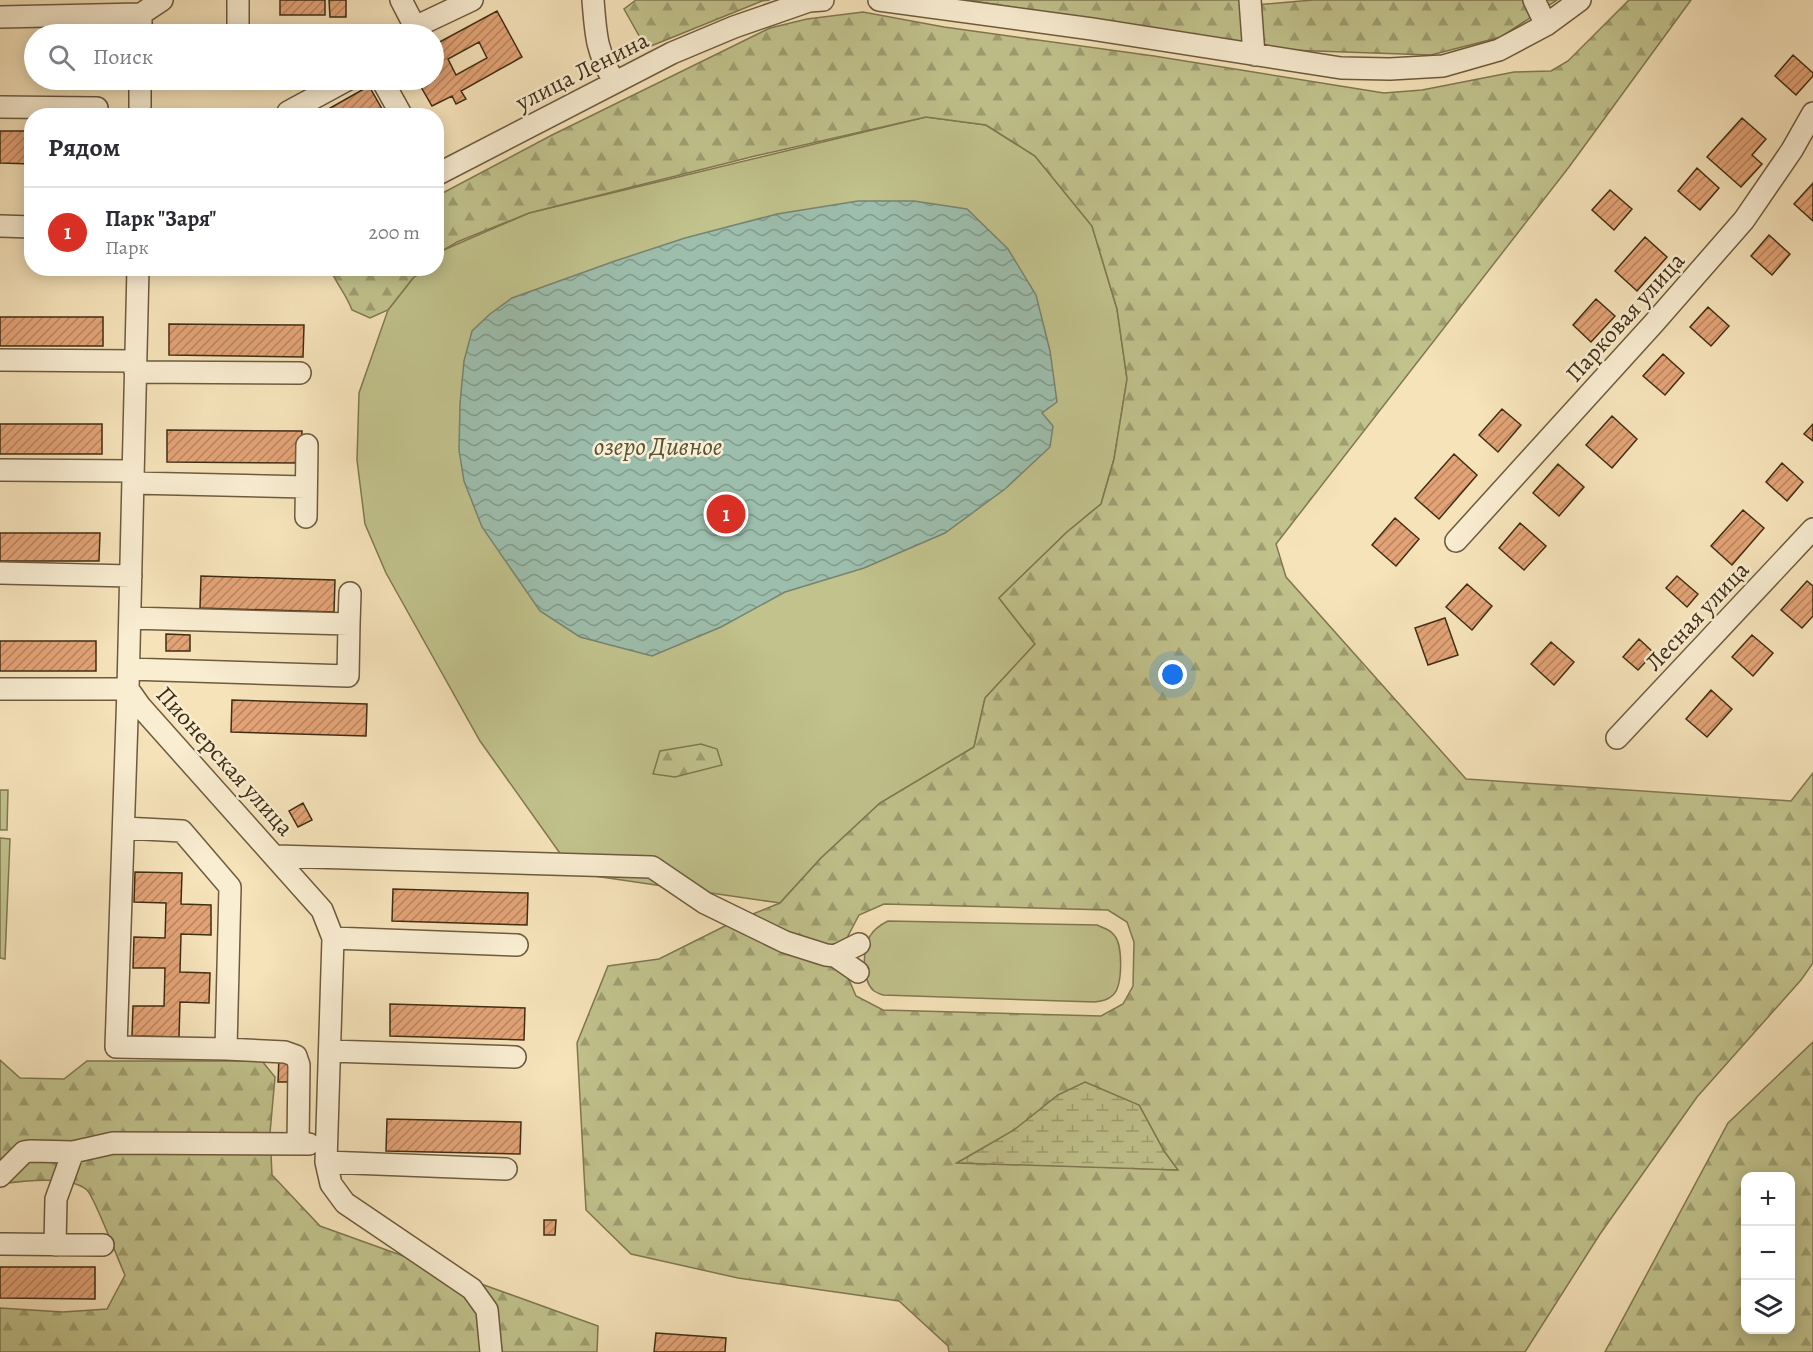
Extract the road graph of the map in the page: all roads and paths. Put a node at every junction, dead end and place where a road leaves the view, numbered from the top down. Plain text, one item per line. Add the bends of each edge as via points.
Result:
1 (162, 0) edge
2 (238, 0) edge
3 (401, 0) edge
4 (472, 0) edge
5 (593, 0) edge
6 (814, 0) edge
7 (879, 0) edge
8 (1250, 0) edge
9 (1534, 0) edge
10 (1580, 0) edge
11 (0, 17) edge
12 (141, 24) edge
13 (238, 24) edge
14 (413, 24) edge
15 (421, 24) edge
16 (1546, 25) junction
17 (1254, 55) junction
18 (614, 82) junction
19 (140, 90) edge
20 (329, 90) edge
21 (388, 90) edge
22 (0, 107) edge
23 (96, 108) dead end
24 (140, 108) edge
25 (295, 108) edge
26 (398, 108) edge
27 (1813, 113) edge
28 (444, 171) edge
29 (0, 226) edge
30 (24, 227) edge
31 (138, 276) edge
32 (0, 360) edge
33 (135, 367) junction
34 (300, 373) dead end
35 (307, 445) dead end
36 (0, 470) edge
37 (133, 477) junction
38 (306, 488) junction
39 (306, 517) dead end
40 (1813, 529) edge
41 (1456, 541) dead end
42 (0, 573) edge
43 (131, 576) junction
44 (350, 593) dead end
45 (130, 618) junction
46 (350, 624) junction
47 (128, 679) junction
48 (0, 689) edge
49 (1617, 738) dead end
50 (124, 828) junction
51 (276, 856) junction
52 (333, 938) junction
53 (859, 944) dead end
54 (517, 945) dead end
55 (835, 956) junction
56 (858, 972) dead end
57 (226, 1049) junction
58 (330, 1051) junction
59 (515, 1057) dead end
60 (298, 1144) junction
61 (74, 1152) junction
62 (326, 1153) junction
63 (506, 1169) dead end
64 (0, 1176) edge
65 (0, 1244) edge
66 (55, 1245) junction
67 (103, 1245) dead end
68 (491, 1352) edge

1 - 12 street
2 - 13 street
3 - 14 street
4 - 15 street
5 - 18 street via 596,42
6 - 18 street, улица Ленина via 734,27
7 - 17 street
8 - 17 street
9 - 16 street
10 - 16 street
11 - 12 street
16 - 17 street via 1499,50 1443,66 1341,68
18 - 28 street, улица Ленина
19 - 24 street
20 - 25 street
21 - 26 street
22 - 23 street
27 - 41 street, Парковая улица via 1744,220
29 - 30 street
31 - 33 street
32 - 33 street
33 - 34 street
33 - 37 street
35 - 38 street
36 - 37 street
37 - 38 street
37 - 43 street
38 - 39 street
40 - 49 street, Лесная улица
42 - 43 street
43 - 45 street
44 - 46 street
45 - 46 street
45 - 47 street
46 - 47 street via 348,676
47 - 48 street
47 - 50 street
47 - 51 street, Пионерская улица via 140,706
50 - 57 street via 182,831 230,887
50 - 57 street via 116,1047
51 - 52 street, Пионерская улица via 322,910
51 - 55 street via 652,867 705,903 785,942
52 - 54 street
52 - 58 street, Пионерская улица
53 - 55 street
55 - 56 street
57 - 60 street via 296,1056
58 - 59 street
58 - 62 street, Пионерская улица
60 - 61 street via 113,1143
60 - 62 street
61 - 64 street via 24,1152
61 - 66 street via 56,1199
62 - 63 street
62 - 68 street via 331,1184 345,1203 472,1289 487,1310
65 - 66 street
66 - 67 street

